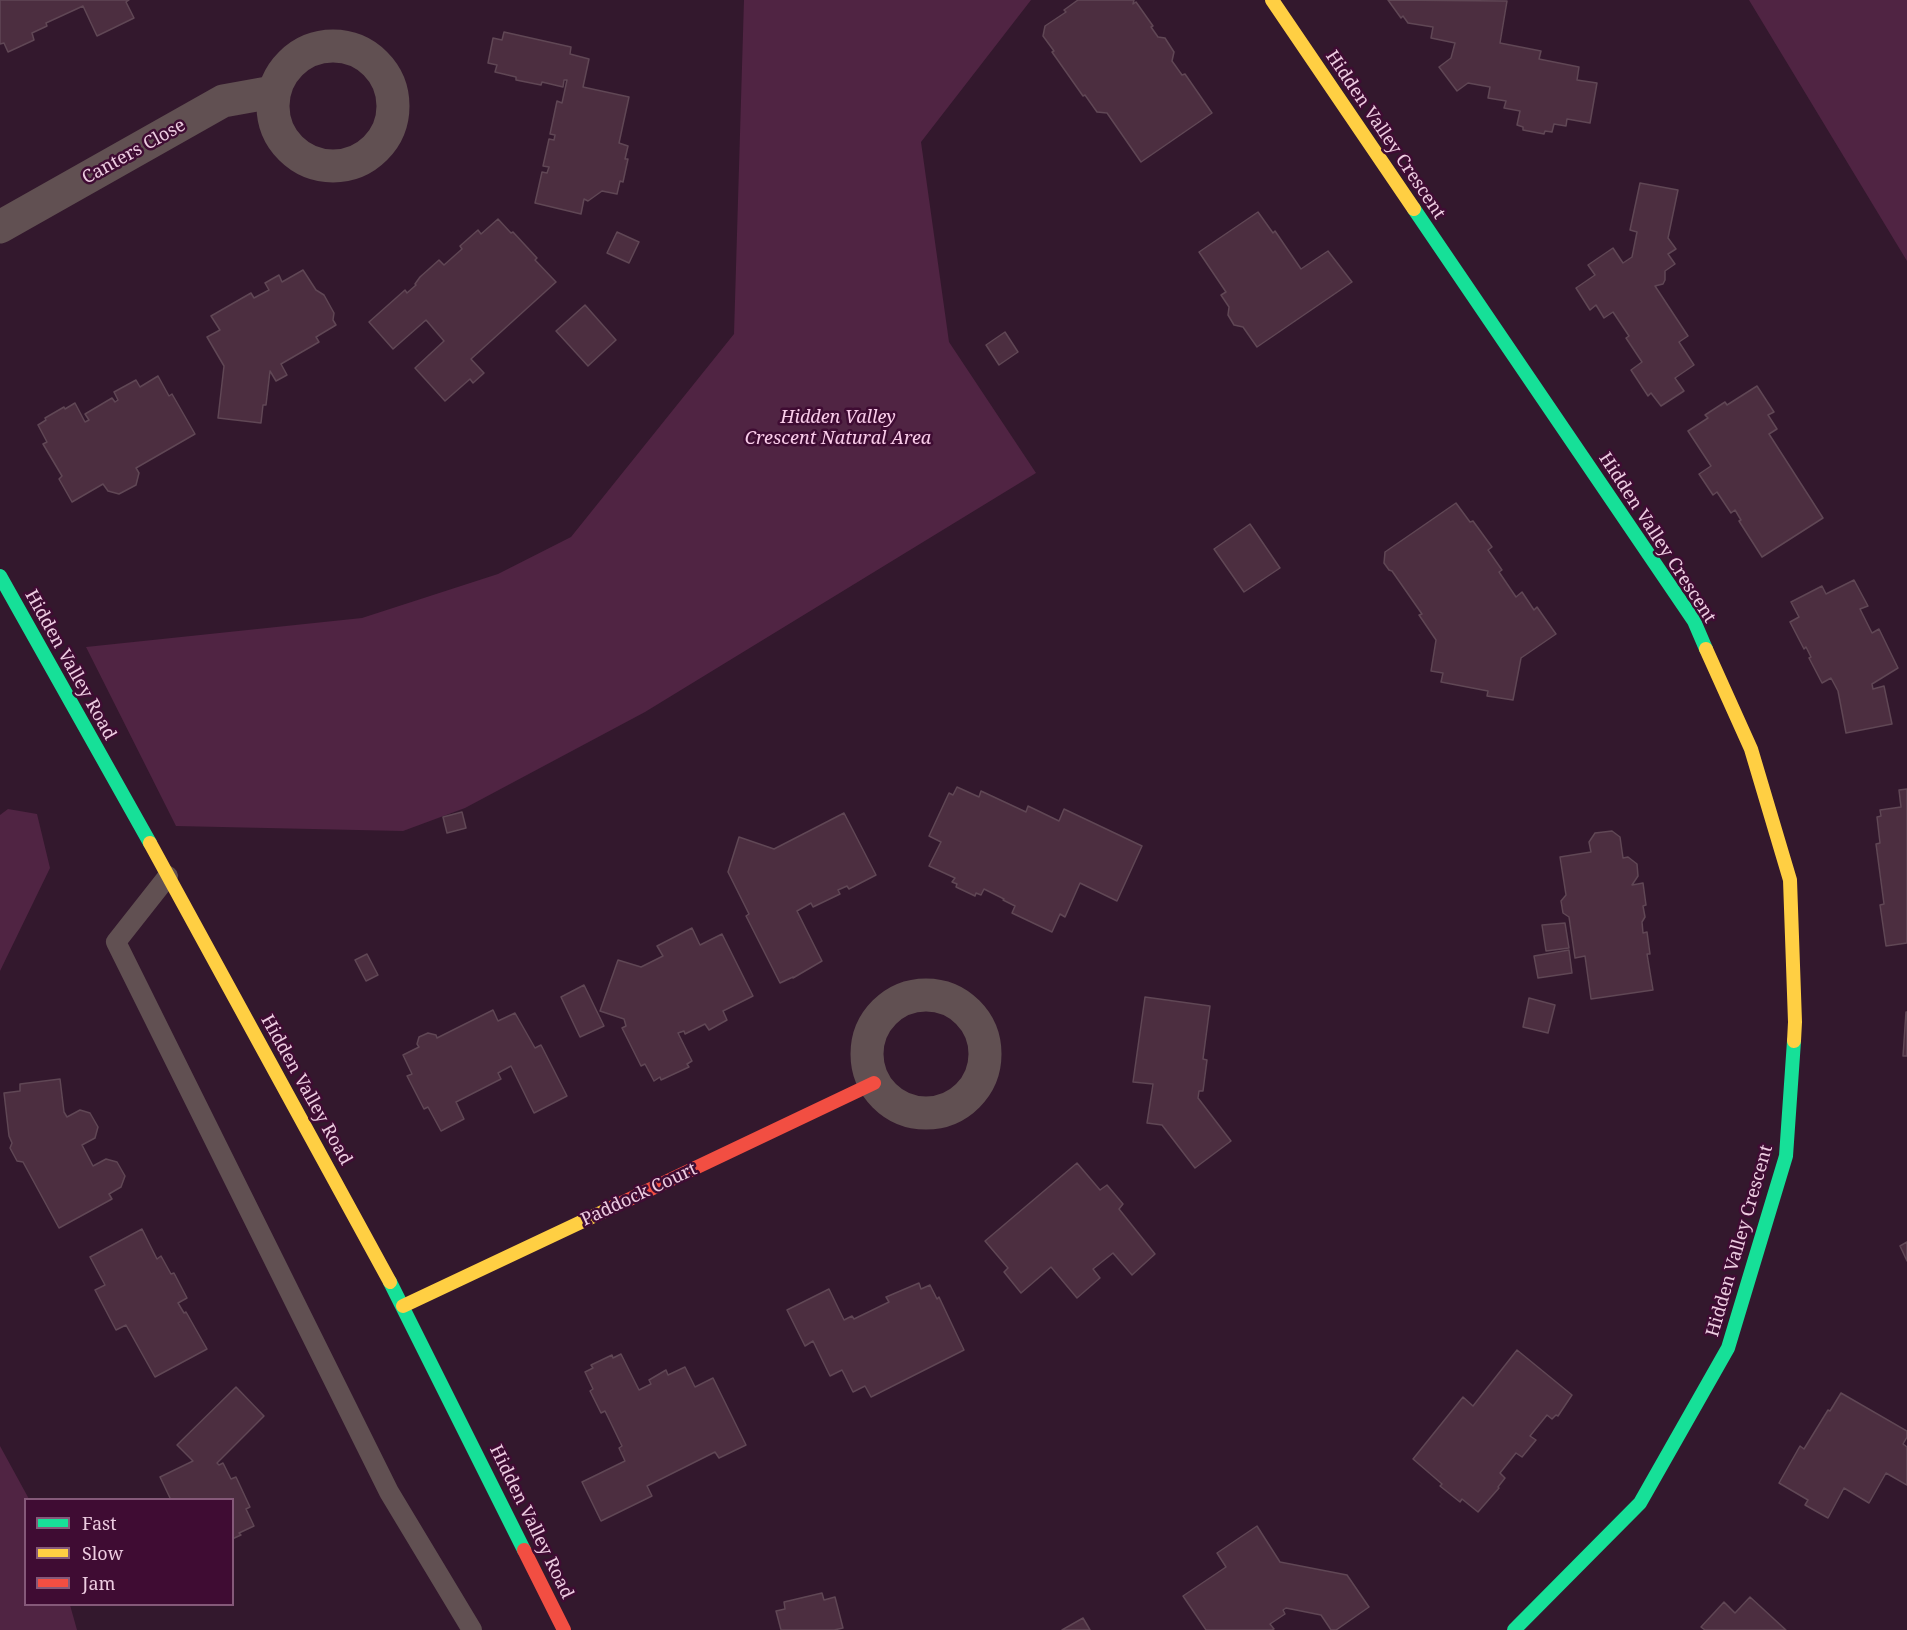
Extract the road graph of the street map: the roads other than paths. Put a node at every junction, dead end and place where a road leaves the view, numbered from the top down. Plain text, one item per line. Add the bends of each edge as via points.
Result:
1 (1272, 0) edge
2 (273, 92) dead end
3 (0, 227) edge
4 (0, 576) edge
5 (168, 876) junction
6 (874, 1083) dead end
7 (403, 1306) junction
8 (472, 1630) edge
9 (564, 1630) edge
10 (1514, 1630) edge

1 - 10 street, Hidden Valley Crescent via 1694,621 1751,749 1790,880 1795,1022 1786,1156 1728,1348 1640,1503
2 - 3 street, Canters Close via 223,102
4 - 5 street, Hidden Valley Road
5 - 7 street, Hidden Valley Road
5 - 8 lane via 116,942 389,1492
6 - 7 street, Paddock Court
7 - 9 street, Hidden Valley Road

